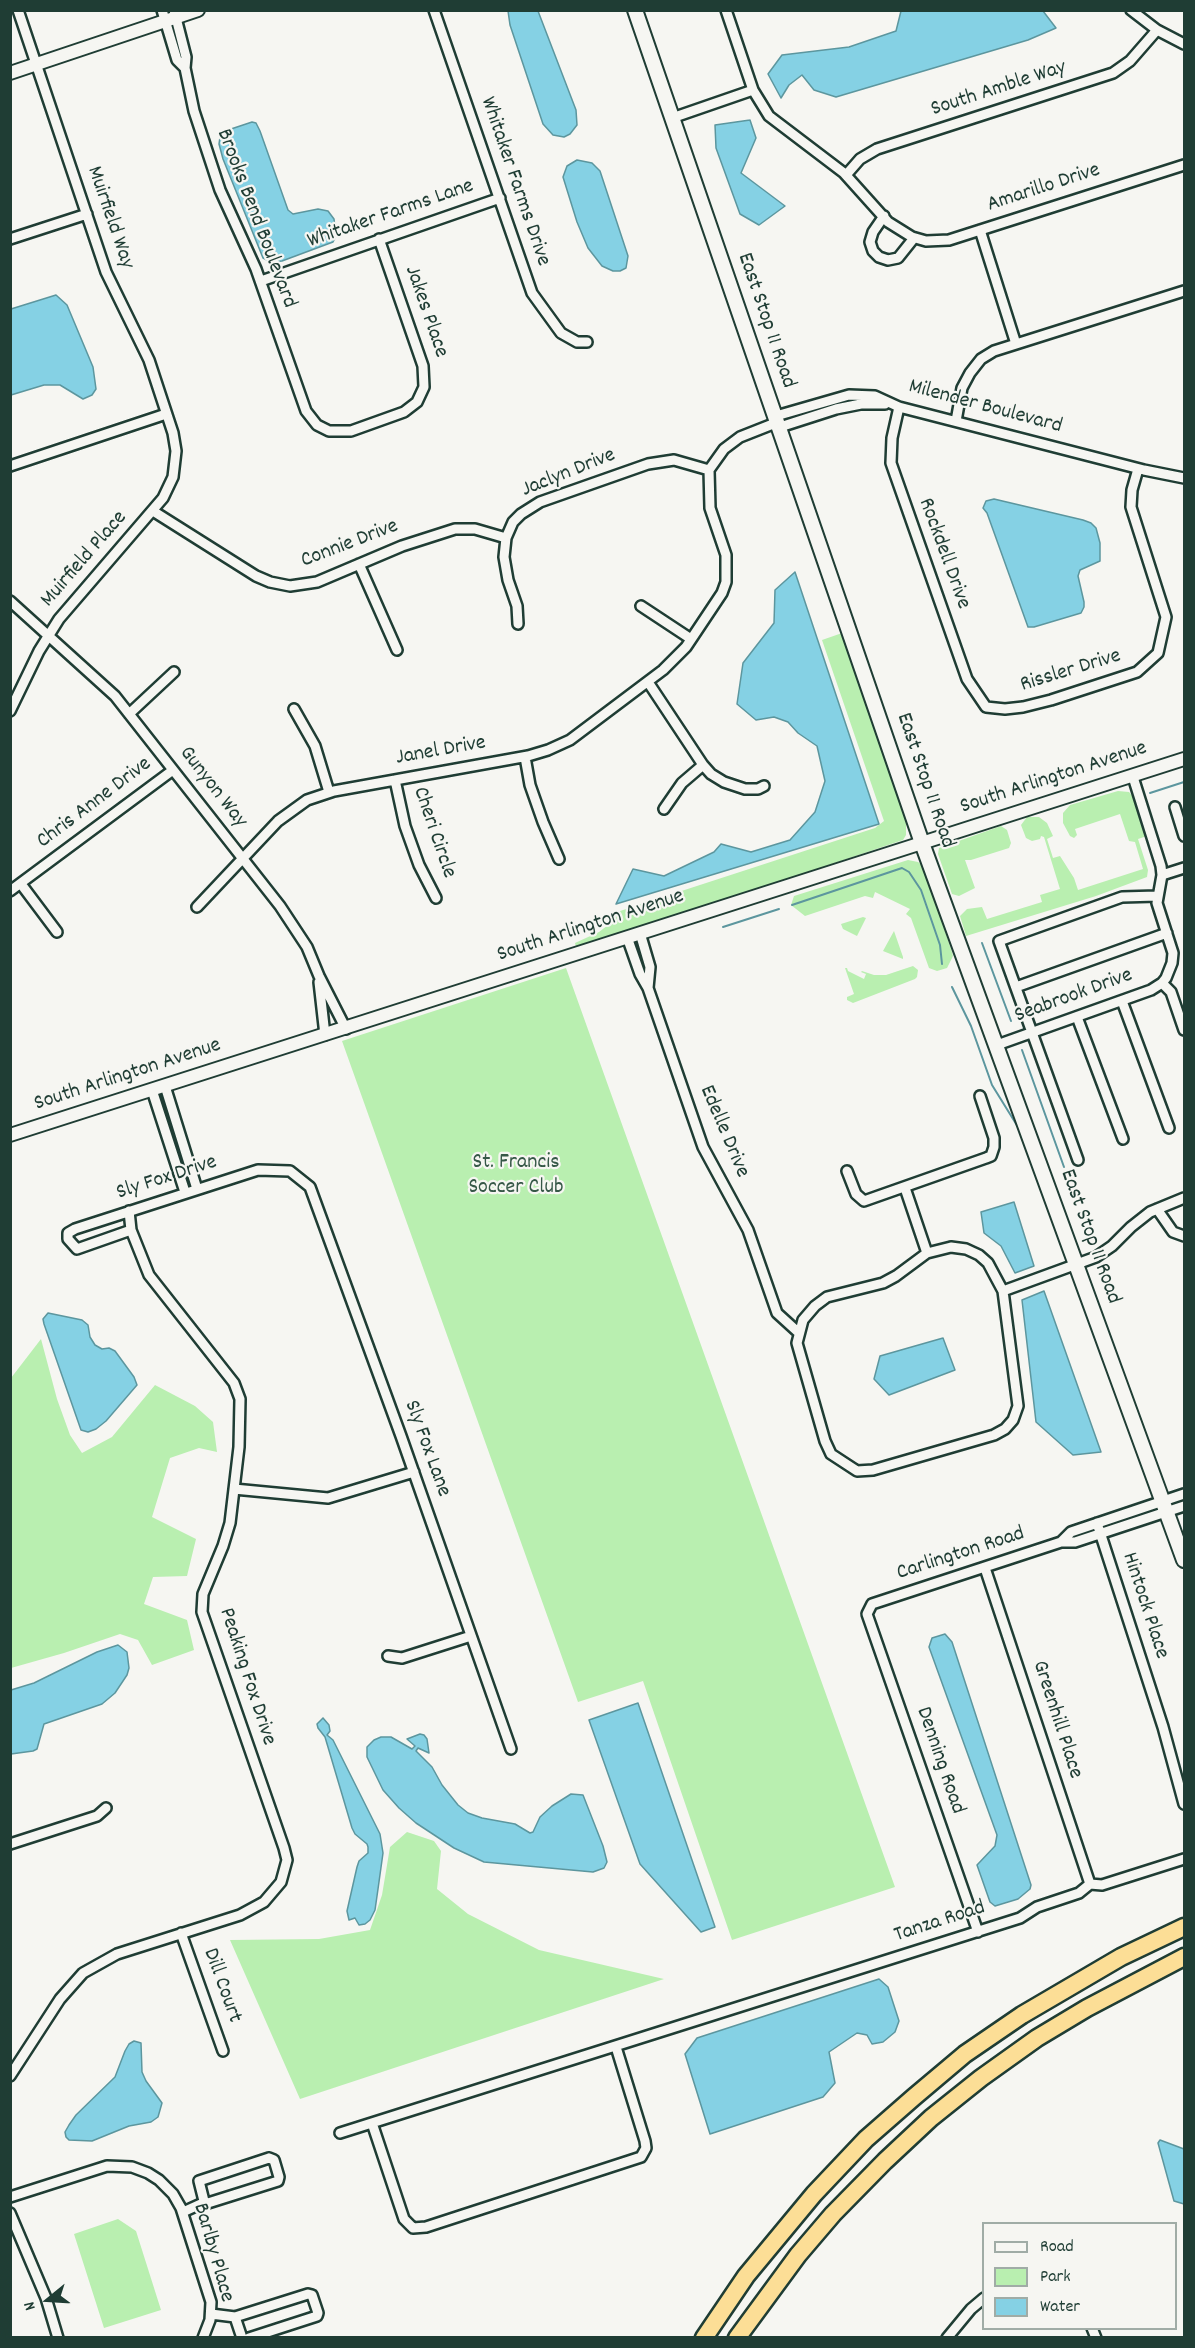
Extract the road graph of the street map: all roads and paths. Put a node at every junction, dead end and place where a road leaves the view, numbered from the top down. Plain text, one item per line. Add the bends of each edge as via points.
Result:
1 (18, 10) edge
2 (198, 10) edge
3 (434, 10) edge
4 (636, 10) edge
5 (726, 10) edge
6 (1131, 10) edge
7 (169, 15) edge
8 (1157, 30) junction
9 (1185, 44) edge
10 (37, 65) junction
11 (10, 73) edge
12 (753, 90) junction
13 (672, 118) junction
14 (1185, 165) edge
15 (846, 175) junction
16 (500, 198) junction
17 (87, 214) junction
18 (884, 216) junction
19 (980, 230) junction
20 (914, 238) junction
21 (10, 239) edge
22 (379, 239) junction
23 (261, 281) junction
24 (1185, 291) edge
25 (587, 342) dead end
26 (1016, 344) junction
27 (899, 407) junction
28 (166, 414) junction
29 (956, 421) junction
30 (778, 422) junction
31 (320, 426) joint
32 (173, 433) joint
33 (10, 466) edge
34 (1138, 469) junction
35 (710, 470) junction
36 (1185, 478) edge
37 (153, 511) junction
38 (506, 538) junction
39 (359, 564) junction
40 (10, 601) edge
41 (641, 606) dead end
42 (518, 624) dead end
43 (48, 634) junction
44 (691, 639) junction
45 (397, 650) dead end
46 (174, 672) dead end
47 (648, 682) junction
48 (986, 707) joint
49 (294, 709) dead end
50 (10, 711) edge
51 (129, 714) junction
52 (525, 757) junction
53 (1185, 759) edge
54 (703, 765) junction
55 (173, 770) junction
56 (1133, 777) junction
57 (394, 780) junction
58 (764, 786) dead end
59 (329, 792) junction
60 (1174, 807) dead end
61 (664, 809) dead end
62 (1185, 836) edge
63 (922, 843) junction
64 (242, 858) junction
65 (559, 859) dead end
66 (1185, 868) edge
67 (1162, 875) junction
68 (21, 884) junction
69 (10, 891) edge
70 (1157, 896) junction
71 (436, 898) dead end
72 (197, 907) dead end
73 (57, 933) dead end
74 (640, 933) junction
75 (1167, 933) junction
76 (627, 937) junction
77 (319, 976) junction
78 (1162, 983) junction
79 (1016, 987) junction
80 (648, 988) junction
81 (1122, 1001) junction
82 (1077, 1017) junction
83 (346, 1029) junction
84 (1185, 1030) edge
85 (1032, 1033) junction
86 (325, 1035) junction
87 (997, 1046) junction
88 (165, 1086) junction
89 (152, 1090) junction
90 (980, 1096) dead end
91 (1169, 1128) dead end
92 (10, 1136) edge
93 (1123, 1139) dead end
94 (1078, 1160) dead end
95 (291, 1171) joint
96 (847, 1171) dead end
97 (905, 1188) junction
98 (197, 1189) junction
99 (185, 1192) junction
100 (1185, 1198) edge
101 (1157, 1209) junction
102 (129, 1211) junction
103 (131, 1230) junction
104 (1185, 1236) edge
105 (927, 1253) junction
106 (1077, 1264) junction
107 (1003, 1291) junction
108 (799, 1333) junction
109 (414, 1472) junction
110 (234, 1489) junction
111 (1185, 1494) edge
112 (1185, 1506) edge
113 (1165, 1507) junction
114 (1097, 1523) junction
115 (1100, 1534) junction
116 (1061, 1542) junction
117 (1185, 1560) edge
118 (985, 1568) junction
119 (872, 1604) joint
120 (471, 1636) junction
121 (388, 1656) dead end
122 (511, 1749) dead end
123 (1185, 1804) edge
124 (106, 1808) dead end
125 (10, 1844) edge
126 (1185, 1859) edge
127 (1090, 1884) junction
128 (1185, 1927) edge
129 (978, 1932) junction
130 (181, 1933) junction
131 (1185, 1957) edge
132 (616, 2047) junction
133 (224, 2051) dead end
134 (10, 2076) edge
135 (372, 2123) junction
136 (340, 2133) dead end
137 (10, 2197) edge
138 (205, 2202) junction
139 (183, 2212) junction
140 (10, 2213) edge
141 (982, 2300) edge
142 (211, 2314) junction
143 (235, 2317) junction
144 (58, 2337) edge
145 (203, 2337) edge
146 (242, 2337) edge
147 (249, 2337) edge
148 (704, 2337) edge
149 (737, 2337) edge
150 (947, 2337) edge

1 - 10 street, Muirfield Way
2 - 7 street
3 - 16 street, Whitaker Farms Drive
4 - 13 main road, East Stop 11 Road
5 - 12 street, Amarillo Drive
6 - 8 street
7 - 10 street
7 - 23 street, Brooks Bend Boulevard via 177,60 185,68 210,161
8 - 9 street
8 - 15 street, South Amble Way via 1130,61 1113,73 877,149 859,160
10 - 11 street
10 - 17 street, Muirfield Way
12 - 13 street
12 - 15 street, Amarillo Drive via 774,122
13 - 30 main road, East Stop 11 Road
14 - 19 street, Amarillo Drive
15 - 18 street, Amarillo Drive
16 - 22 street, Whitaker Farms Lane
16 - 25 street, Whitaker Farms Drive via 532,293 561,333 577,342
17 - 21 street
17 - 28 street, Muirfield Way via 112,286 142,343
18 - 20 street, Amarillo Drive via 894,228
18 - 20 street via 870,242 879,257 897,259
19 - 20 street, Amarillo Drive via 943,241
19 - 26 street
22 - 23 street, Whitaker Farms Lane
22 - 31 street, Jakes Place via 423,366 425,383 420,398 404,412 351,430 337,432
23 - 31 street, Brooks Bend Boulevard via 306,411
24 - 26 street
26 - 29 street via 981,359 970,373 962,388
27 - 29 street, Milender Boulevard
27 - 30 street, Milender Boulevard via 861,404
27 - 48 street, Rockdell Drive via 891,463 967,679
28 - 32 street, Muirfield Way
28 - 33 street
29 - 34 street, Milender Boulevard
30 - 35 street via 740,437 724,449
30 - 63 main road, East Stop 11 Road
32 - 37 street, Muirfield Place via 173,477
34 - 36 street, Milender Boulevard
34 - 48 street, Rissler Drive via 1131,507 1166,617 1158,653 1137,672 1033,705
35 - 38 street, Jaclyn Drive via 674,460 648,464 531,507 513,522
35 - 44 street via 710,508 726,555 728,574 722,592
37 - 39 street, Connie Drive via 256,576 278,584 314,583
37 - 43 street, Muirfield Place
38 - 39 street, Connie Drive via 475,529 455,529
38 - 42 street via 504,565 517,606
39 - 45 street
40 - 43 street, Gunyon Way
41 - 44 street
43 - 50 street, Muirfield Place
43 - 51 street, Gunyon Way
44 - 47 street, Janel Drive
46 - 51 street
47 - 52 street, Janel Drive via 564,743
47 - 54 street
49 - 59 street via 315,746
51 - 55 street, Gunyon Way
52 - 57 street, Janel Drive
52 - 65 street via 530,785
53 - 56 street, South Arlington Avenue
54 - 58 street via 730,785 745,789
54 - 61 street via 682,783
55 - 64 street, Gunyon Way
55 - 68 street, Chris Anne Drive
56 - 63 street, South Arlington Avenue
56 - 67 street
57 - 59 street, Janel Drive
57 - 71 street, Cheri Circle via 419,865
59 - 64 street, Janel Drive via 293,808
60 - 62 street
63 - 74 street, South Arlington Avenue
63 - 87 main road, East Stop 11 Road
64 - 72 street, Janel Drive
64 - 77 street, Gunyon Way via 299,934
66 - 67 street
67 - 70 street
68 - 69 street, Chris Anne Drive
68 - 73 street
70 - 75 street
70 - 79 street via 1122,897 999,941
74 - 76 street, South Arlington Avenue
74 - 80 street via 650,967
75 - 78 street via 1172,963
75 - 79 street
76 - 80 street, Edelle Drive
76 - 83 street, South Arlington Avenue
77 - 83 street, Gunyon Way
77 - 86 street
78 - 81 street, Seabrook Drive
78 - 84 street via 1171,992
79 - 85 street
80 - 108 street, Edelle Drive via 703,1147 748,1230 777,1313
81 - 82 street, Seabrook Drive
81 - 91 street
82 - 85 street, Seabrook Drive
82 - 93 street
83 - 86 street, South Arlington Avenue
85 - 87 street, Seabrook Drive
85 - 94 street
86 - 88 street, South Arlington Avenue
87 - 106 main road, East Stop 11 Road
88 - 89 street, South Arlington Avenue
88 - 98 street
89 - 92 street, South Arlington Avenue
89 - 99 street
90 - 97 street via 994,1138 991,1155
95 - 98 street, Sly Fox Drive via 258,1170
95 - 109 street, Sly Fox Lane via 310,1187
96 - 97 street via 856,1194 864,1201
97 - 105 street
98 - 99 street, Sly Fox Drive
99 - 102 street, Sly Fox Drive
100 - 101 street
101 - 104 street via 1173,1232
101 - 106 street via 1134,1224 1106,1251
102 - 103 street, Peaking Fox Drive
102 - 103 street, Sly Fox Drive via 68,1233 70,1244 77,1249
103 - 110 street, Peaking Fox Drive via 149,1275 234,1383 240,1399
105 - 107 street via 951,1247 979,1255 988,1263
105 - 108 street via 883,1283 827,1298 803,1320
106 - 107 street
106 - 113 main road, East Stop 11 Road
107 - 108 street via 1018,1406 1012,1420 994,1435 873,1470 857,1471 831,1454 796,1344
109 - 110 street via 328,1498
109 - 120 street, Sly Fox Lane
110 - 130 street, Peaking Fox Drive via 230,1523 203,1594 202,1612 287,1860 281,1882 264,1902 240,1915
111 - 113 street
112 - 113 street
113 - 114 street, Carlington Road
113 - 115 street, Carlington Road
113 - 117 main road, East Stop 11 Road
114 - 115 street, Hintock Place
114 - 116 street, Carlington Road via 1071,1532
115 - 116 street, Carlington Road
115 - 123 street, Hintock Place
116 - 118 street, Carlington Road
118 - 119 street, Carlington Road
118 - 127 street, Greenhill Place
119 - 129 street, Denning Road via 867,1617
120 - 121 street via 402,1658
120 - 122 street, Sly Fox Lane
124 - 125 street via 97,1816
126 - 127 street, Tanza Road via 1102,1885
127 - 129 street, Tanza Road via 1079,1893
128 - 148 highway via 1121,1957 1048,1999 965,2054 914,2097 866,2139 814,2194 746,2276
129 - 132 street, Tanza Road
130 - 133 street, Dill Court
130 - 134 street, Peaking Fox Drive via 113,1956 80,1976 60,1999
131 - 149 highway via 1087,2007 1037,2038 931,2118 833,2214
132 - 135 street, Tanza Road
132 - 135 street via 645,2141 641,2157 437,2224 420,2229 407,2224
135 - 136 street, Tanza Road
137 - 139 street, Barlby Place via 107,2166 126,2166 163,2183
138 - 138 street via 278,2181 274,2160 269,2158 199,2181
138 - 139 street
139 - 142 street, Barlby Place
140 - 144 street
141 - 150 street
142 - 143 street
142 - 145 street, Barlby Place
143 - 146 street
143 - 147 street via 312,2295 317,2316

